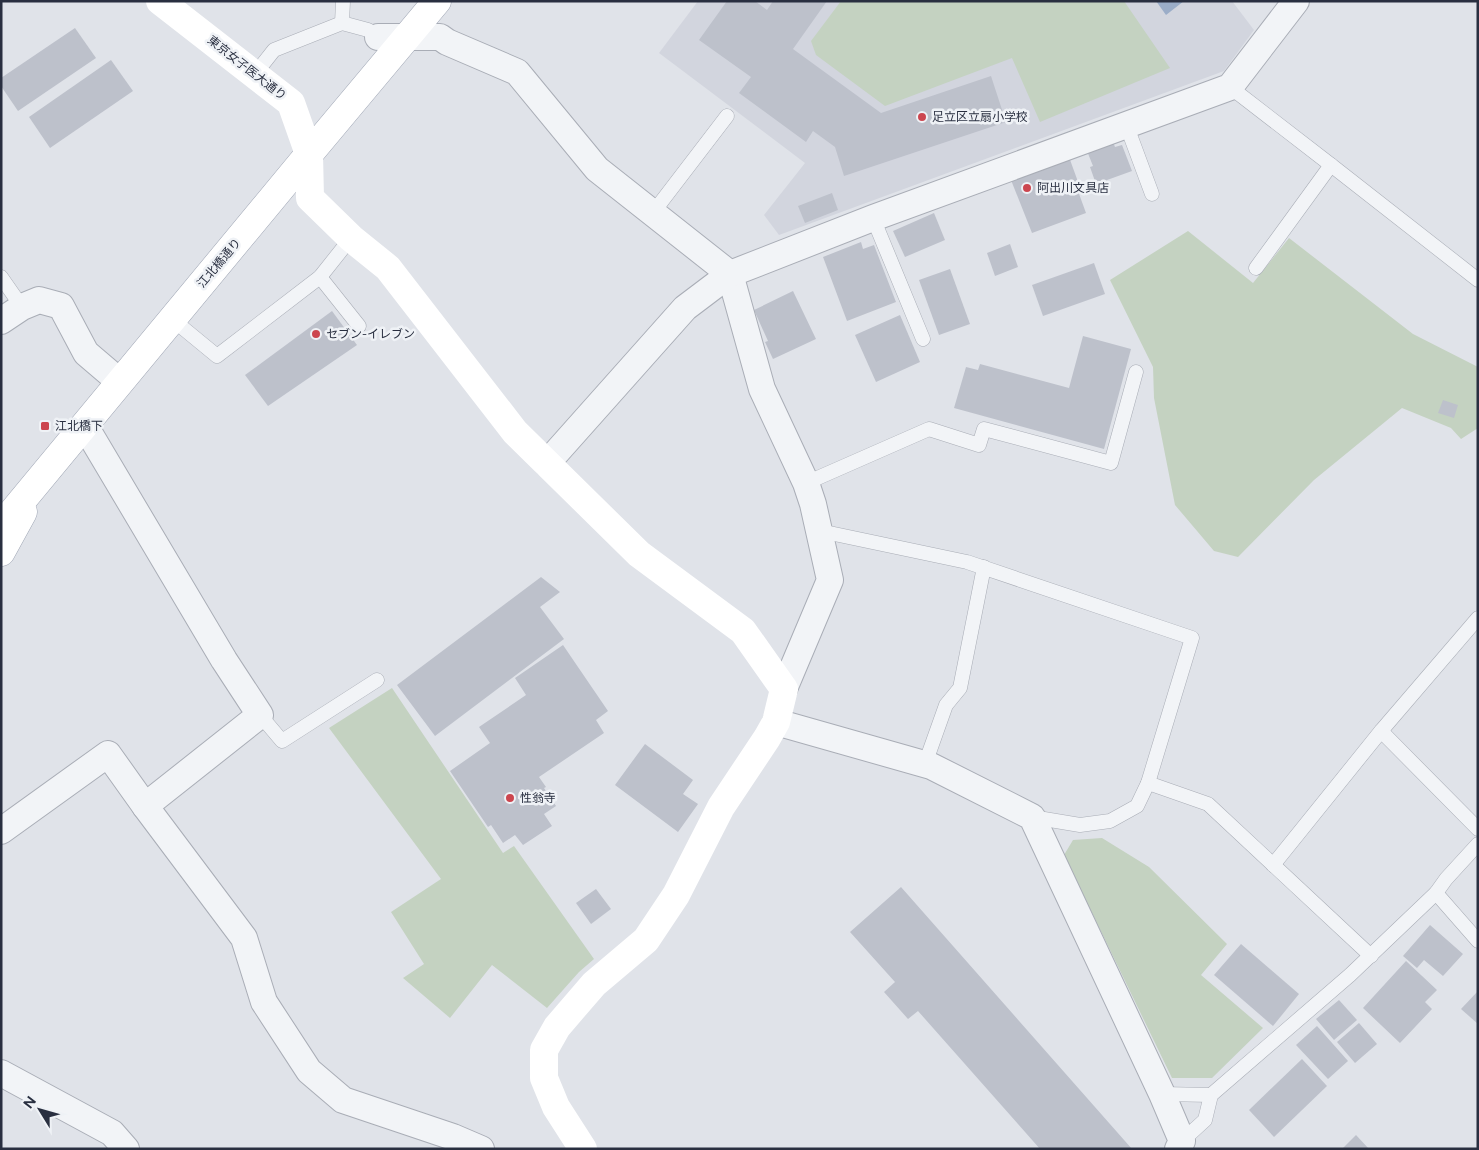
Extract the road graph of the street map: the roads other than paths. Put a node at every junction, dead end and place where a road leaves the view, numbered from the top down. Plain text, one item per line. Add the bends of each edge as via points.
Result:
1 (160, 1) edge
2 (343, 1) edge
3 (436, 1) edge
4 (1296, 1) edge
5 (342, 23) junction
6 (378, 37) joint
7 (406, 38) junction
8 (255, 74) junction
9 (1230, 87) junction
10 (727, 116) dead end
11 (1126, 124) junction
12 (309, 154) junction
13 (1332, 165) junction
14 (1152, 194) dead end
15 (652, 214) junction
16 (872, 218) junction
17 (351, 238) junction
18 (1256, 268) dead end
19 (730, 274) junction
20 (1, 277) edge
21 (320, 278) junction
22 (1478, 280) edge
23 (22, 307) junction
24 (172, 319) junction
25 (1, 321) edge
26 (359, 326) dead end
27 (923, 339) dead end
28 (1136, 372) dead end
29 (120, 382) junction
30 (85, 426) junction
31 (547, 463) junction
32 (40, 480) junction
33 (806, 483) junction
34 (1, 509) edge
35 (1, 526) edge
36 (820, 531) junction
37 (1, 552) edge
38 (984, 567) junction
39 (1478, 618) edge
40 (377, 680) dead end
41 (784, 689) junction
42 (260, 715) junction
43 (776, 722) junction
44 (1382, 730) junction
45 (926, 764) junction
46 (1148, 783) junction
47 (145, 806) junction
48 (1032, 817) junction
49 (1478, 829) edge
50 (1, 831) edge
51 (1478, 844) edge
52 (1273, 865) junction
53 (1436, 893) junction
54 (1478, 941) edge
55 (1370, 956) junction
56 (1, 1073) edge
57 (1162, 1094) junction
58 (1211, 1095) junction
59 (1180, 1145) edge
60 (126, 1149) edge
61 (481, 1149) edge
62 (583, 1149) edge

1 - 8 street, 東京女子医大通り
2 - 5 lane
3 - 7 street, 江北橋通り
4 - 9 street
5 - 6 lane via 368,30
5 - 8 lane via 274,50
6 - 7 street
7 - 12 street, 江北橋通り
7 - 15 street via 440,37 517,72 597,169
8 - 12 street, 東京女子医大通り via 291,103
9 - 11 street
9 - 13 lane
10 - 15 lane
11 - 14 lane
11 - 16 street
12 - 17 street, 東京女子医大通り via 310,198
12 - 24 street, 江北橋通り
13 - 18 lane
13 - 22 lane
15 - 19 street
16 - 19 street
16 - 27 lane
17 - 21 lane
17 - 31 street, 東京女子医大通り via 388,268 515,432
19 - 31 street via 685,308
19 - 33 street via 762,389
20 - 23 lane
21 - 24 lane via 216,356
21 - 26 lane
23 - 25 street
23 - 29 street via 39,300 61,306 86,353
24 - 29 street, 江北橋通り
28 - 33 lane via 1111,464 984,429 979,445 928,429
29 - 30 street, 江北橋通り
30 - 32 street, 江北橋通り
30 - 42 street
31 - 41 street, 東京女子医大通り via 639,554 743,631
32 - 34 street
32 - 35 street, 江北橋通り
32 - 37 street
33 - 36 street
36 - 38 lane
36 - 41 street via 830,580
38 - 45 lane via 960,688 946,705
38 - 46 lane via 1192,638
39 - 44 lane
40 - 42 lane via 282,741
41 - 43 street
42 - 47 street
43 - 45 street
43 - 62 street via 721,807 676,895 646,940 594,984 557,1027 544,1050 544,1078 556,1107
44 - 49 lane
44 - 52 lane
45 - 48 street
46 - 48 lane via 1137,806 1110,821 1080,825
46 - 52 lane via 1208,804
47 - 50 street via 108,754
47 - 61 street via 244,938 264,1002 309,1071 343,1100
48 - 57 street
51 - 53 lane
52 - 55 lane
53 - 54 lane
53 - 55 lane
55 - 58 lane
56 - 60 street via 112,1133
57 - 58 lane
57 - 59 street
58 - 59 lane via 1205,1120

